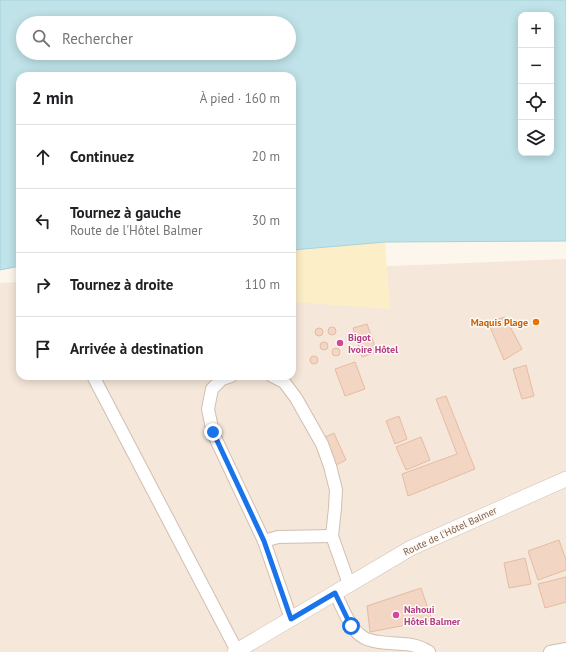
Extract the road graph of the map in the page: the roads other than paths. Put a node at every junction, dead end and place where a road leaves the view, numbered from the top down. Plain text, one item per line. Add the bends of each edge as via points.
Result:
1 (95, 380) edge
2 (221, 380) edge
3 (280, 380) edge
4 (566, 479) edge
5 (332, 536) junction
6 (264, 541) junction
7 (349, 584) junction
8 (335, 593) junction
9 (291, 619) junction
10 (566, 649) edge
11 (236, 652) edge
12 (429, 652) edge
13 (550, 652) edge

1 - 11 street
2 - 6 street via 212,389 208,409 213,432
3 - 5 street via 296,398 322,444 330,466 336,490
4 - 7 street, Route de l'Hôtel Balmer via 411,548
5 - 6 street via 278,537
5 - 7 street
6 - 9 street
7 - 8 street, Route de l'Hôtel Balmer
8 - 9 street, Route de l'Hôtel Balmer
8 - 12 street via 351,626 363,638 409,644
9 - 11 street, Route de l'Hôtel Balmer
10 - 13 street

